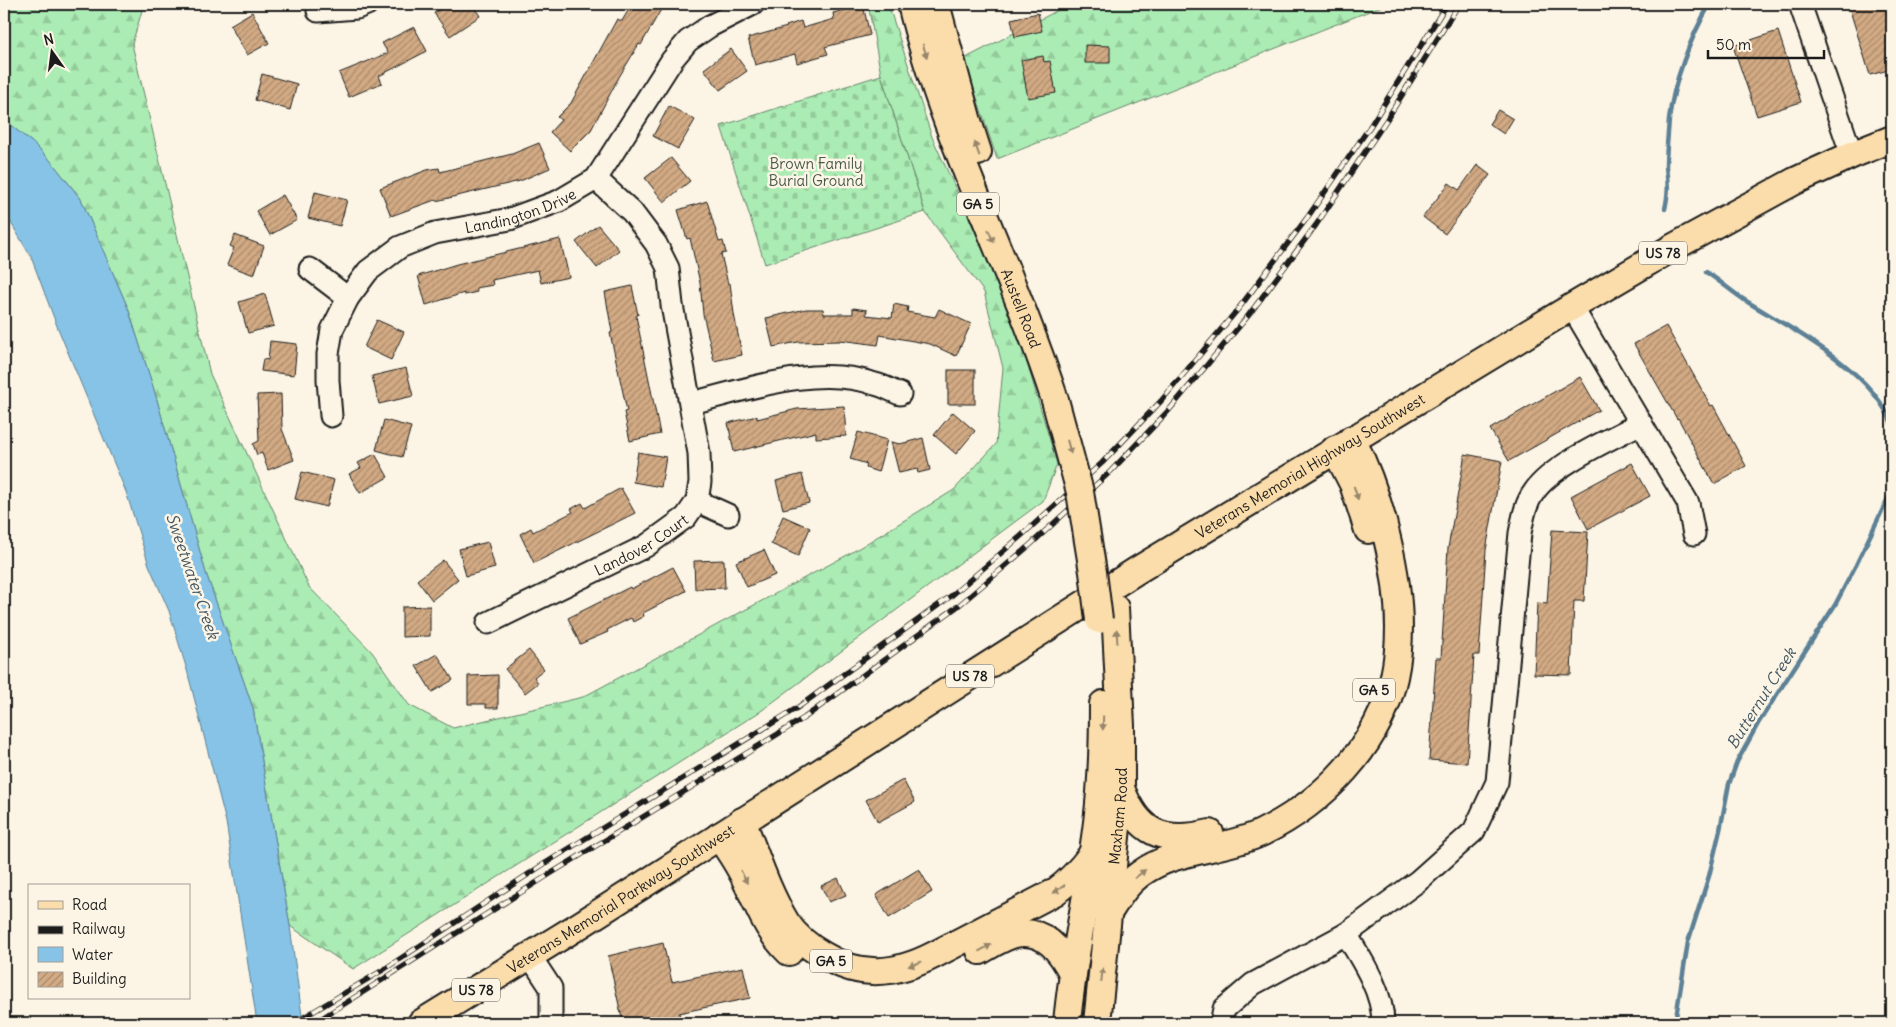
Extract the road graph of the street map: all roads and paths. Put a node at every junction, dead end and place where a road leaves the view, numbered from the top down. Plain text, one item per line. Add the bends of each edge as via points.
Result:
1 (367, 4) edge
2 (749, 4) edge
3 (911, 4) edge
4 (936, 4) edge
5 (1800, 4) edge
6 (318, 11) dead end
7 (1892, 139) edge
8 (1854, 154) junction
9 (596, 179) junction
10 (310, 269) dead end
11 (348, 298) junction
12 (1572, 306) junction
13 (900, 394) dead end
14 (1063, 395) junction
15 (691, 403) junction
16 (331, 416) dead end
17 (1641, 423) junction
18 (1344, 444) junction
19 (697, 501) junction
20 (728, 515) dead end
21 (1694, 534) dead end
22 (1107, 614) joint
23 (488, 622) dead end
24 (1110, 669) junction
25 (1121, 788) junction
26 (742, 821) junction
27 (719, 836) junction
28 (1092, 854) junction
29 (1109, 912) junction
30 (1346, 934) junction
31 (530, 956) junction
32 (1073, 975) junction
33 (421, 1023) edge
34 (551, 1023) edge
35 (1067, 1023) edge
36 (1098, 1023) edge
37 (1221, 1023) edge
38 (1383, 1023) edge

1 - 6 street via 357,8
2 - 9 street, Landington Drive via 688,41 672,60
3 -> 14 main road, Austell Road / GA 5 via 975,197 1034,341
14 -> 4 main road, Austell Road / GA 5 via 1047,327 991,189 967,118
5 - 8 street via 1847,142
7 - 8 main road, Veterans Memorial Highway Southwest / US 78
8 - 12 main road, Veterans Memorial Highway Southwest / US 78 via 1772,194
9 - 11 street, Landington Drive via 558,201 510,219 435,233 400,247 368,271
9 - 15 street, Landover Court via 632,212 656,244 668,268
10 - 11 street
11 - 16 street, Landington Drive via 332,330 328,354
12 - 17 street
12 - 18 main road, Veterans Memorial Highway Southwest / US 78
13 - 15 street via 874,383 810,376
14 - 22 main road, Austell Road / GA 5 via 1098,498
15 - 19 street, Landover Court via 699,453
17 - 21 street via 1688,503
17 - 30 street via 1577,456 1546,478 1534,492 1525,511 1520,533 1497,782 1474,831 1418,881
18 -> 25 main road, GA 5 via 1376,566 1382,616 1382,656 1378,675 1371,700 1354,735 1329,767 1287,803 1251,821 1212,833 1174,838 1154,832 1133,815
18 - 26 main road, Veterans Memorial Highway Southwest / US 78 via 1136,571
29 -> 18 main road via 1128,884 1150,867 1259,834 1296,813 1335,780 1373,730 1394,678 1398,600 1392,559 1374,490 1365,464
19 - 20 street
19 - 23 street, Landover Court via 686,517 646,546
22 - 24 main road, Maxham Road / GA 5
24 - 25 main road, Maxham Road / GA 5
24 -> 28 main road, Maxham Road / GA 5
25 - 29 main road, Maxham Road
26 - 27 main road, Veterans Memorial Parkway Southwest / US 78
28 -> 26 main road, GA 5 via 1055,892 920,963 865,972 837,964 795,934 778,908
27 - 31 main road, Veterans Memorial Parkway Southwest / US 78
27 -> 32 main road via 774,936 788,952 811,969 837,982 866,988 910,984 936,975 1006,937 1026,933 1053,944 1066,959
28 - 32 main road, Maxham Road
36 -> 29 main road, Maxham Road
30 - 37 street via 1253,984 1224,1009
30 - 38 street via 1368,971
31 - 33 main road, Veterans Memorial Parkway Southwest / US 78
31 - 34 street via 551,988
32 - 35 main road, Maxham Road

